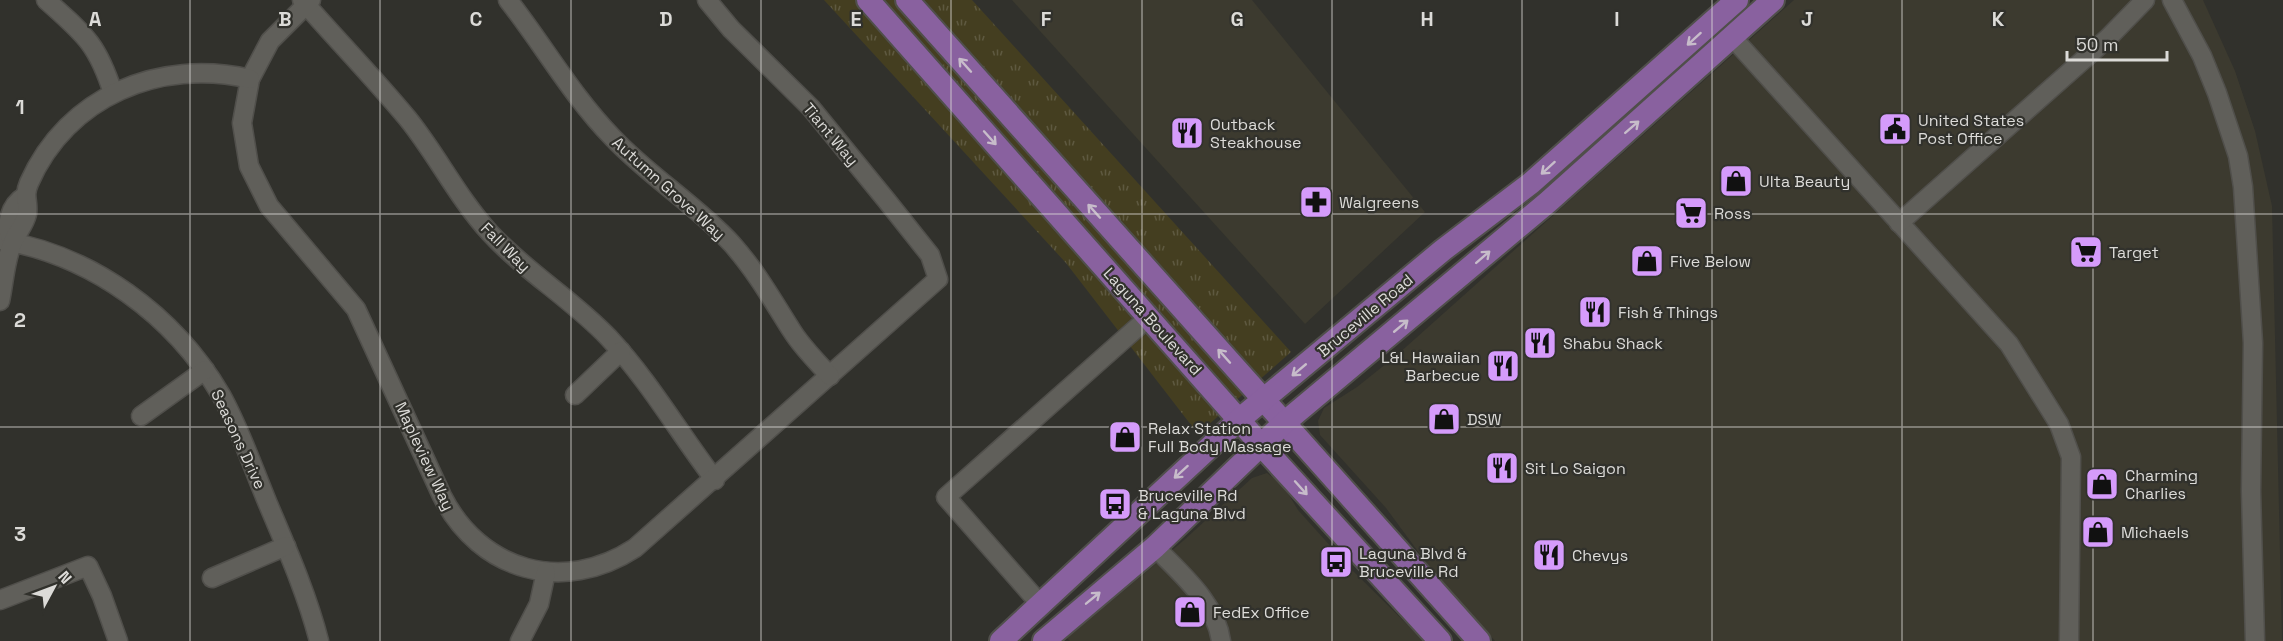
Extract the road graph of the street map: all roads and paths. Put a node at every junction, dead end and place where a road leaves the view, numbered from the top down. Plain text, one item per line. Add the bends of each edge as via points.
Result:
1 (46, 0) edge
2 (508, 0) edge
3 (707, 0) edge
4 (868, 0) edge
5 (907, 0) edge
6 (1737, 0) edge
7 (1753, 0) edge
8 (1773, 0) edge
9 (2145, 0) edge
10 (2172, 0) edge
11 (306, 2) edge
12 (1733, 38) junction
13 (250, 79) junction
14 (113, 93) junction
15 (1899, 223) junction
16 (6, 241) edge
17 (938, 279) joint
18 (0, 301) edge
19 (1149, 317) junction
20 (621, 351) junction
21 (205, 370) junction
22 (830, 376) junction
23 (575, 395) dead end
24 (1263, 400) junction
25 (141, 416) dead end
26 (1240, 419) junction
27 (1284, 423) junction
28 (1262, 445) junction
29 (715, 480) junction
30 (286, 546) junction
31 (1155, 547) junction
32 (546, 572) junction
33 (212, 578) dead end
34 (0, 600) edge
35 (1041, 605) junction
36 (1434, 639) edge
37 (118, 641) edge
38 (319, 641) edge
39 (520, 641) edge
40 (1001, 641) edge
41 (1044, 641) edge
42 (1221, 641) edge
43 (1479, 641) edge
44 (2069, 641) edge
45 (2255, 641) edge

1 - 14 street via 95,49
2 - 22 street, Autumn Grove Way via 567,84 613,138 733,245 757,275 792,332
3 - 17 street, Tiant Way via 811,108 930,255
4 -> 19 main road, Laguna Boulevard
24 -> 5 main road, Laguna Boulevard
6 -> 24 main road, Bruceville Road via 1531,183 1443,250
7 - 12 main road via 1733,23
8 - 12 main road, Bruceville Road
9 - 15 street via 2108,38
10 - 45 street via 2217,93 2238,156 2243,187 2253,343
11 - 13 street, Mapleview Way via 270,41
11 - 20 street, Fall Way via 408,120 489,232
12 - 15 street
27 -> 12 main road, Bruceville Road via 1505,239
13 - 14 street via 186,72 154,77
13 - 32 street, Mapleview Way via 243,108 243,138 254,180 278,218 356,309 449,510 468,534 492,554 521,567
14 - 16 street via 79,115 52,144 11,213
15 - 44 street via 2009,344 2067,439 2072,474
16 - 18 street
16 - 21 street, Seasons Drive via 75,263 130,295 156,316
17 - 22 street, Mapleview Way
19 - 26 main road, Laguna Boulevard
19 - 35 street via 946,497
20 - 23 street
20 - 29 street, Fall Way via 645,377
21 - 25 street
21 - 30 street, Seasons Drive via 236,426
22 - 29 street, Mapleview Way
24 - 26 main road, Bruceville Road
24 - 27 main road, Laguna Boulevard
26 - 28 main road, Laguna Boulevard
26 -> 35 main road, Bruceville Road
27 - 28 main road, Bruceville Road
27 - 43 main road, Laguna Boulevard
28 - 31 main road, Bruceville Road
28 -> 36 main road, Laguna Boulevard
29 - 32 street, Mapleview Way via 622,557 593,569
30 - 33 street
30 - 38 street, Seasons Drive
41 -> 31 main road, Bruceville Road
31 - 42 street via 1205,602 1215,617
32 - 39 street via 539,604
34 - 37 street via 87,566
35 - 40 main road, Bruceville Road

